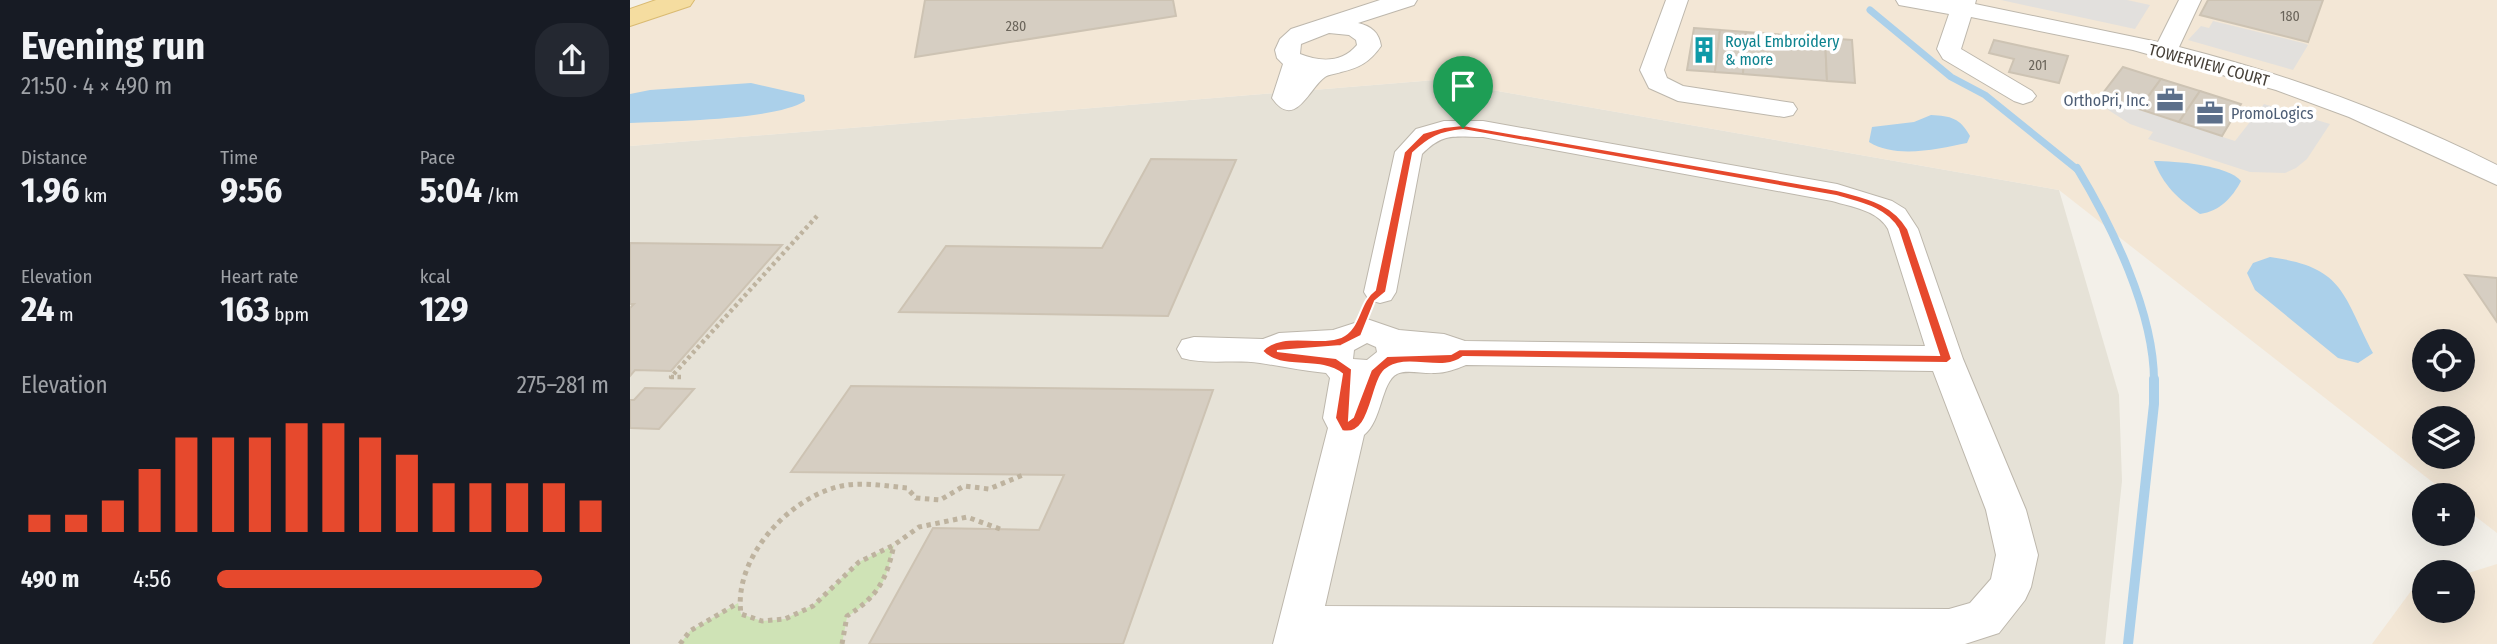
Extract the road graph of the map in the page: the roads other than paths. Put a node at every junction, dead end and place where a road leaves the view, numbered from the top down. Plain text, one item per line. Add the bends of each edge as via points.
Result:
1 (681, 0) edge
2 (1409, 0) edge
3 (1677, 0) edge
4 (1907, 0) edge
5 (2190, 0) edge
6 (1963, 4) edge
7 (630, 18) edge
8 (1329, 26) junction
9 (1370, 38) junction
10 (2165, 52) junction
11 (1296, 63) junction
12 (1321, 68) junction
13 (2023, 96) dead end
14 (1289, 102) junction
15 (1784, 109) dead end
16 (1279, 128) dead end
17 (2497, 176) edge
18 (1194, 349) dead end
19 (1366, 352) junction
20 (1947, 359) junction
21 (1298, 635) edge

1 - 7 main road
2 - 8 street
2 - 9 street via 1382,21
3 - 15 street via 1652,70 1654,80 1678,93
4 - 6 street, TOWERVIEW COURT
5 - 10 street
6 - 10 street, TOWERVIEW COURT
6 - 13 street via 1949,48 1952,54
8 - 9 street via 1354,29
8 - 11 street via 1304,32 1288,44 1286,51
9 - 12 street via 1368,52 1361,58
10 - 17 street, TOWERVIEW COURT via 2372,115
11 - 12 street
11 - 14 street via 1285,98
12 - 14 street
14 - 16 street
18 - 19 street via 1268,351 1279,345
19 - 20 street via 1405,345 1453,348 1460,353
19 - 20 street via 1385,300 1380,292 1409,152 1426,135 1444,129 1483,129 1837,193 1882,207 1903,229
19 - 21 street via 1342,418 1347,428
20 - 21 street via 2006,510 2017,555 2010,587 1984,619 1949,629

